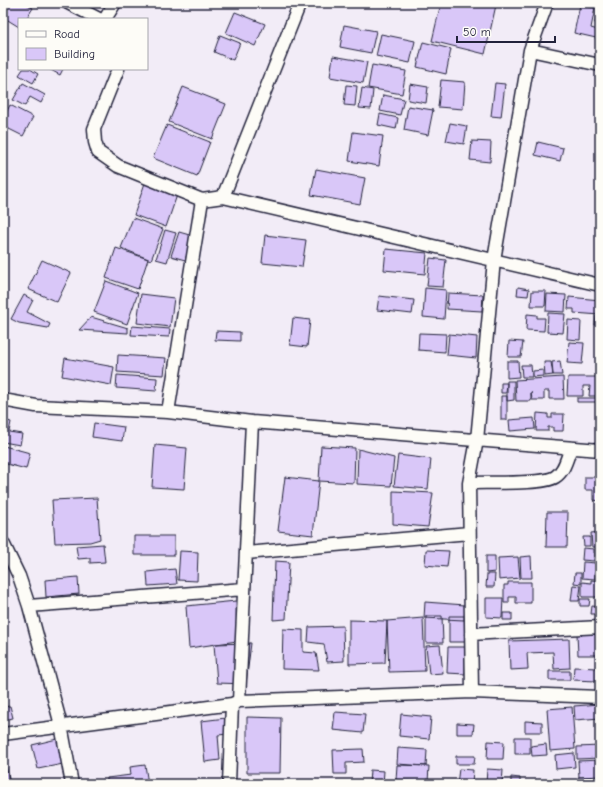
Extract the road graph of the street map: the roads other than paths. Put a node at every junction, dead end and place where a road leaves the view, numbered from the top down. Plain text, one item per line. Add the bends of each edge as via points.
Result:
1 (68, 3) edge
2 (115, 3) edge
3 (300, 3) edge
4 (547, 3) edge
5 (97, 18) edge
6 (105, 18) edge
7 (530, 50) junction
8 (600, 65) edge
9 (118, 70) edge
10 (223, 197) junction
11 (202, 200) junction
12 (494, 260) junction
13 (600, 285) edge
14 (3, 400) edge
15 (168, 412) junction
16 (252, 422) junction
17 (477, 440) junction
18 (571, 448) junction
19 (600, 450) edge
20 (469, 483) junction
21 (469, 533) junction
22 (3, 543) edge
23 (246, 554) junction
24 (244, 589) junction
25 (29, 606) junction
26 (600, 627) edge
27 (471, 634) junction
28 (472, 692) junction
29 (600, 697) edge
30 (236, 702) junction
31 (61, 725) junction
32 (3, 734) edge
33 (72, 784) edge
34 (229, 784) edge

1 - 5 street
2 - 6 street
3 - 10 street
4 - 7 street
7 - 8 street
7 - 12 street
9 - 11 street via 94,129 98,152 118,166
10 - 11 street
10 - 12 street
11 - 15 street
12 - 13 street
12 - 17 street
14 - 15 street via 36,406
15 - 16 street
16 - 17 street
16 - 23 street
17 - 18 street
17 - 20 street
18 - 19 street
18 - 20 street via 563,469 554,477 535,481
20 - 21 street
21 - 23 street
21 - 27 street
22 - 25 street via 19,576
23 - 24 street
24 - 25 street
24 - 30 street
25 - 31 street
26 - 27 street
27 - 28 street
28 - 29 street
28 - 30 street
30 - 31 street
30 - 34 street
31 - 32 street
31 - 33 street

